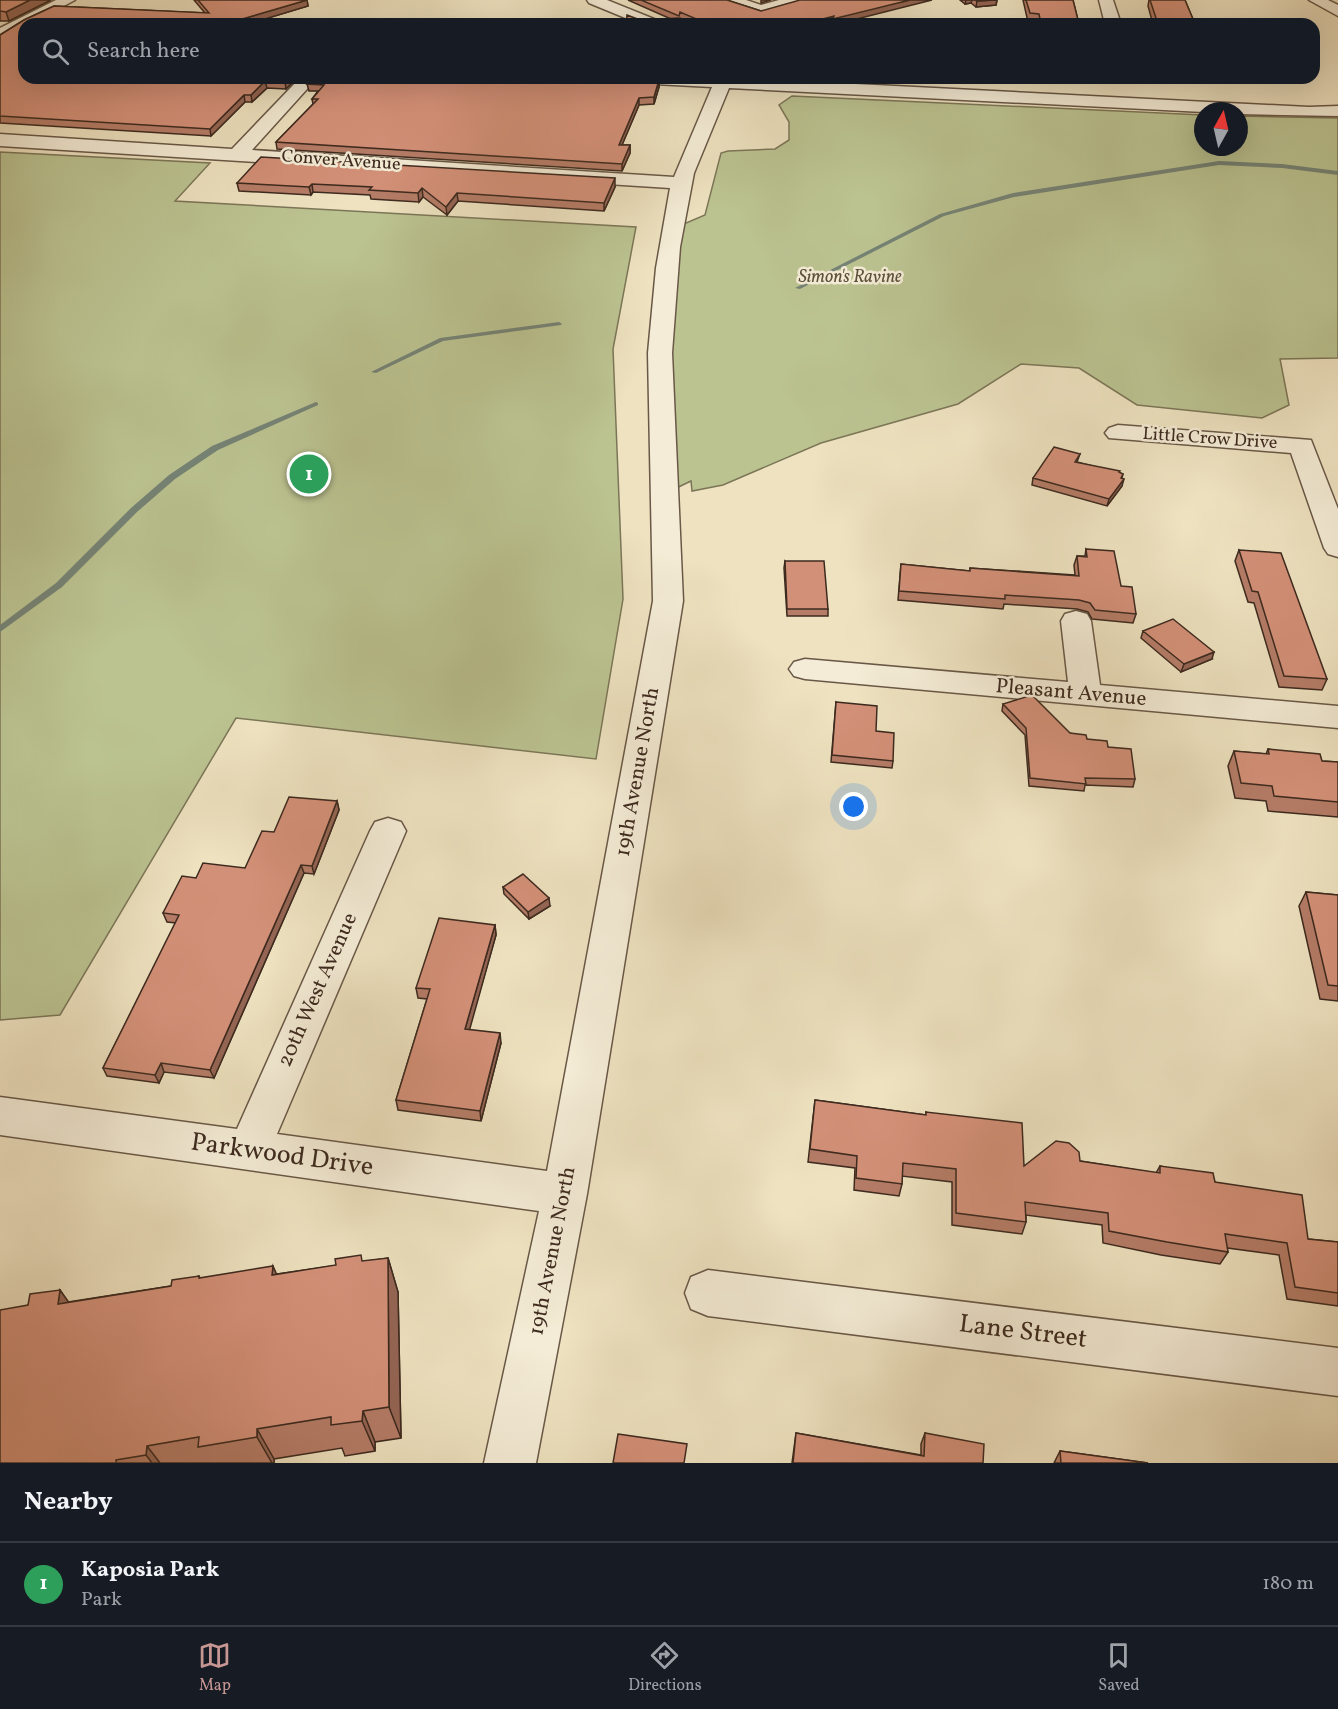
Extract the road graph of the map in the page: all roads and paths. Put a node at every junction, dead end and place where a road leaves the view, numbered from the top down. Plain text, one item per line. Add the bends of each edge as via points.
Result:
1 (68, 0) edge
2 (594, 0) edge
3 (636, 0) edge
4 (730, 0) edge
5 (796, 0) edge
6 (1106, 0) edge
7 (1316, 0) edge
8 (609, 7) junction
9 (1338, 11) edge
10 (31, 18) edge
11 (638, 18) edge
12 (1111, 18) edge
13 (18, 24) edge
14 (0, 35) edge
15 (303, 84) edge
16 (719, 84) edge
17 (831, 84) edge
18 (1338, 111) edge
19 (0, 140) edge
20 (238, 154) junction
21 (681, 183) junction
22 (1118, 433) dead end
23 (1338, 548) edge
24 (1076, 621) dead end
25 (805, 669) dead end
26 (1085, 694) junction
27 (1338, 717) edge
28 (388, 831) dead end
29 (0, 1116) edge
30 (249, 1150) junction
31 (565, 1194) junction
32 (708, 1293) dead end
33 (1338, 1372) edge
34 (510, 1463) edge

1 - 10 street
2 - 8 street
3 - 8 street
4 - 5 street via 760,9
6 - 12 street
7 - 9 street
8 - 11 street
13 - 14 street
15 - 20 street
16 - 21 street, 19th Avenue North
17 - 18 street via 1134,95 1309,112
19 - 20 street, Conver Avenue
20 - 21 street, Conver Avenue
21 - 31 street, 19th Avenue North via 670,240 660,353 668,601
22 - 23 street, Little Crow Drive via 1302,446
24 - 26 street
25 - 26 street, Pleasant Avenue
26 - 27 street, Pleasant Avenue
28 - 30 street, 20th West Avenue
29 - 30 street, Parkwood Drive
30 - 31 street, Parkwood Drive
31 - 34 street, 19th Avenue North
32 - 33 street, Lane Street

